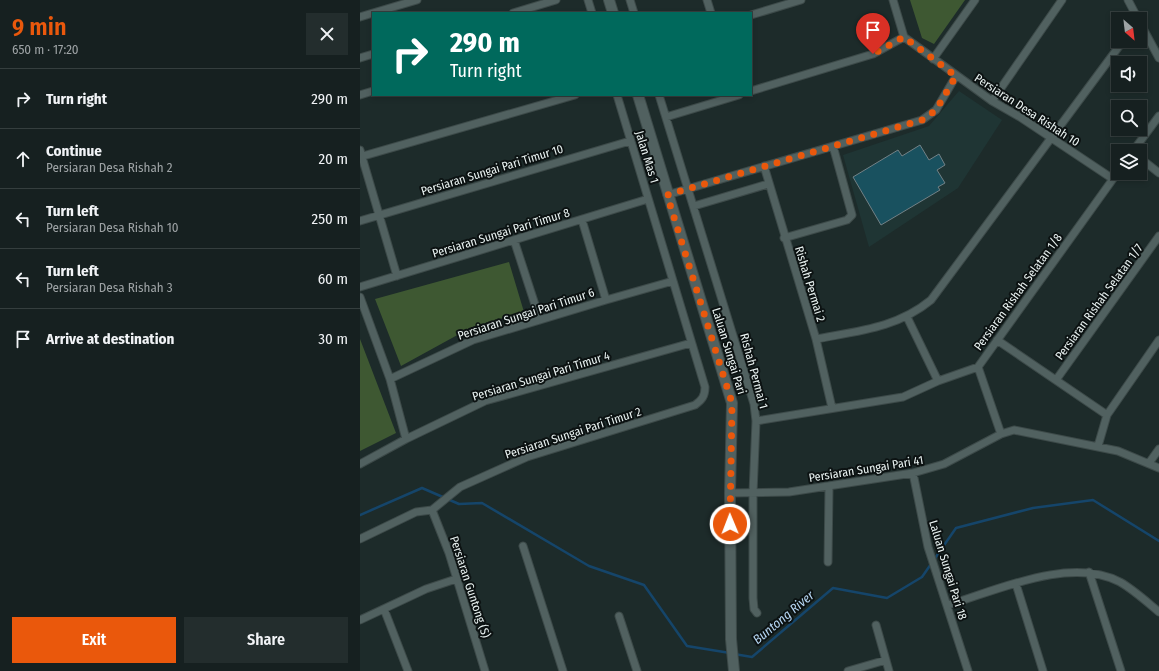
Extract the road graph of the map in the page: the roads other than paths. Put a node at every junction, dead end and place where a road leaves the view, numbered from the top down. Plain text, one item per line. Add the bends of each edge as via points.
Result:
1 (417, 0) edge
2 (556, 0) edge
3 (588, 0) edge
4 (609, 0) edge
5 (630, 0) edge
6 (707, 0) edge
7 (801, 0) edge
8 (893, 0) edge
9 (975, 0) edge
10 (1062, 0) edge
11 (1128, 0) edge
12 (376, 12) edge
13 (516, 12) edge
14 (592, 12) edge
15 (613, 12) edge
16 (634, 12) edge
17 (711, 12) edge
18 (1134, 12) edge
19 (372, 13) edge
20 (752, 15) edge
21 (360, 17) edge
22 (1147, 36) edge
23 (904, 37) junction
24 (1118, 48) edge
25 (372, 54) edge
26 (360, 58) edge
27 (1159, 58) edge
28 (933, 59) junction
29 (956, 76) junction
30 (372, 91) edge
31 (752, 91) edge
32 (360, 95) edge
33 (571, 96) edge
34 (617, 96) edge
35 (638, 96) edge
36 (659, 96) edge
37 (734, 96) edge
38 (992, 101) junction
39 (666, 117) junction
40 (1158, 119) edge
41 (1051, 139) junction
42 (630, 141) junction
43 (1138, 144) edge
44 (833, 146) junction
45 (361, 154) edge
46 (1147, 164) edge
47 (764, 166) junction
48 (1159, 173) edge
49 (1111, 178) edge
50 (1112, 180) edge
51 (768, 184) junction
52 (687, 189) junction
53 (667, 195) junction
54 (648, 199) junction
55 (694, 206) junction
56 (379, 215) junction
57 (582, 220) junction
58 (360, 221) edge
59 (1159, 236) edge
60 (784, 238) junction
61 (514, 240) junction
62 (397, 276) junction
63 (673, 281) junction
64 (360, 287) edge
65 (360, 297) edge
66 (606, 300) junction
67 (906, 317) junction
68 (540, 320) junction
69 (816, 340) junction
70 (997, 340) junction
71 (1159, 340) edge
72 (691, 343) junction
73 (978, 367) junction
74 (390, 379) junction
75 (938, 380) junction
76 (1056, 380) junction
77 (695, 405) joint
78 (832, 408) junction
79 (1107, 414) junction
80 (756, 421) junction
81 (1001, 434) junction
82 (406, 439) junction
83 (1098, 446) junction
84 (1159, 449) edge
85 (1149, 463) junction
86 (360, 464) edge
87 (1159, 468) edge
88 (913, 474) junction
89 (829, 487) junction
90 (730, 492) junction
91 (753, 493) junction
92 (432, 510) junction
93 (360, 539) edge
94 (523, 546) dead end
95 (828, 562) dead end
96 (1089, 572) junction
97 (456, 579) junction
98 (1016, 584) junction
99 (948, 606) junction
100 (384, 609) junction
101 (1159, 612) edge
102 (757, 614) dead end
103 (619, 616) dead end
104 (360, 620) edge
105 (876, 625) dead end
106 (886, 660) junction
107 (408, 671) edge
108 (485, 671) edge
109 (563, 671) edge
110 (637, 671) edge
111 (734, 671) edge
112 (848, 671) edge
113 (890, 671) edge
114 (968, 671) edge
115 (1043, 671) edge
116 (1121, 671) edge

1 - 12 street
2 - 13 street
3 - 14 street
4 - 15 main road
5 - 16 street
6 - 17 street
7 - 20 street
8 - 23 street
9 - 28 street
10 - 38 street
11 - 18 street
19 - 21 street
22 - 27 street
23 - 28 street, Persiaran Desa Rishah 10
23 - 31 street via 873,54
24 - 41 street
25 - 26 street
28 - 29 street, Persiaran Desa Rishah 10
29 - 38 street, Persiaran Desa Rishah 10
29 - 44 street via 936,110 929,116
30 - 32 street
33 - 45 street
34 - 42 street, Jalan Mas 1
35 - 53 main road, Laluan Sungai Pari
36 - 39 street, Rishah Permai 1
37 - 39 street
38 - 41 street, Persiaran Desa Rishah 10
39 - 52 street, Rishah Permai 1
40 - 43 street
41 - 49 street, Persiaran Desa Rishah 10
41 - 67 street via 931,300
42 - 54 street, Jalan Mas 1
42 - 56 street, Persiaran Sungai Pari Timur 10
44 - 47 street
44 - 60 street via 852,215 846,220
45 - 56 street
46 - 48 street
47 - 51 street, Rishah Permai 2
47 - 52 street
50 - 70 street, Persiaran Rishah Selatan 1/8
51 - 55 street
51 - 60 street, Rishah Permai 2
52 - 53 street
52 - 55 street, Rishah Permai 1
53 - 90 main road, Laluan Sungai Pari via 732,403
54 - 57 street, Persiaran Sungai Pari Timur 8
54 - 63 street, Jalan Mas 1
55 - 80 street, Rishah Permai 1 via 754,404
56 - 58 street, Persiaran Sungai Pari Timur 10
56 - 62 street
57 - 61 street, Persiaran Sungai Pari Timur 8
57 - 66 street
59 - 76 street, Persiaran Rishah Selatan 1/7
60 - 69 street, Rishah Permai 2
61 - 62 street, Persiaran Sungai Pari Timur 8
61 - 68 street
62 - 64 street, Persiaran Sungai Pari Timur 8
63 - 66 street, Persiaran Sungai Pari Timur 6
63 - 72 street, Jalan Mas 1
65 - 74 street
66 - 68 street, Persiaran Sungai Pari Timur 6
67 - 69 street via 890,324
67 - 75 street
68 - 74 street, Persiaran Sungai Pari Timur 6 via 473,340
69 - 78 street, Rishah Permai 2
70 - 73 street, Persiaran Rishah Selatan 1/8
70 - 76 street
71 - 79 street
72 - 77 street, Jalan Mas 1 via 705,387 701,401
72 - 82 street, Persiaran Sungai Pari Timur 4 via 485,401
73 - 75 street
73 - 81 street, Persiaran Rishah Selatan 1/8
74 - 82 street
75 - 78 street via 903,397
76 - 79 street
77 - 92 street, Persiaran Sungai Pari Timur 2 via 526,457 460,487
78 - 80 street via 792,417
79 - 83 street
80 - 91 street, Rishah Permai 1
81 - 83 street, Persiaran Sungai Pari 41 via 1014,430
81 - 88 street, Persiaran Sungai Pari 41 via 944,464
82 - 86 street, Persiaran Sungai Pari Timur 4
83 - 85 street, Persiaran Sungai Pari 41
84 - 85 street
85 - 87 street, Persiaran Sungai Pari 41
88 - 89 street, Persiaran Sungai Pari 41
88 - 99 street, Laluan Sungai Pari 18 via 928,547
89 - 91 street, Persiaran Sungai Pari 41
89 - 95 street
90 - 91 street, Persiaran Sungai Pari 41
90 - 111 main road, Laluan Sungai Pari via 731,639
91 - 102 street, Rishah Permai 1 via 753,598
92 - 93 street via 416,512
92 - 97 street, Persiaran Guntong (S)
94 - 109 street
96 - 98 street via 1044,575
96 - 101 street via 1120,582
96 - 116 street
97 - 100 street via 426,589
97 - 108 street, Persiaran Guntong (S)
98 - 99 street
98 - 115 street
99 - 114 street, Laluan Sungai Pari 18
100 - 104 street
100 - 107 street
103 - 110 street
105 - 106 street
106 - 112 street
106 - 113 street

